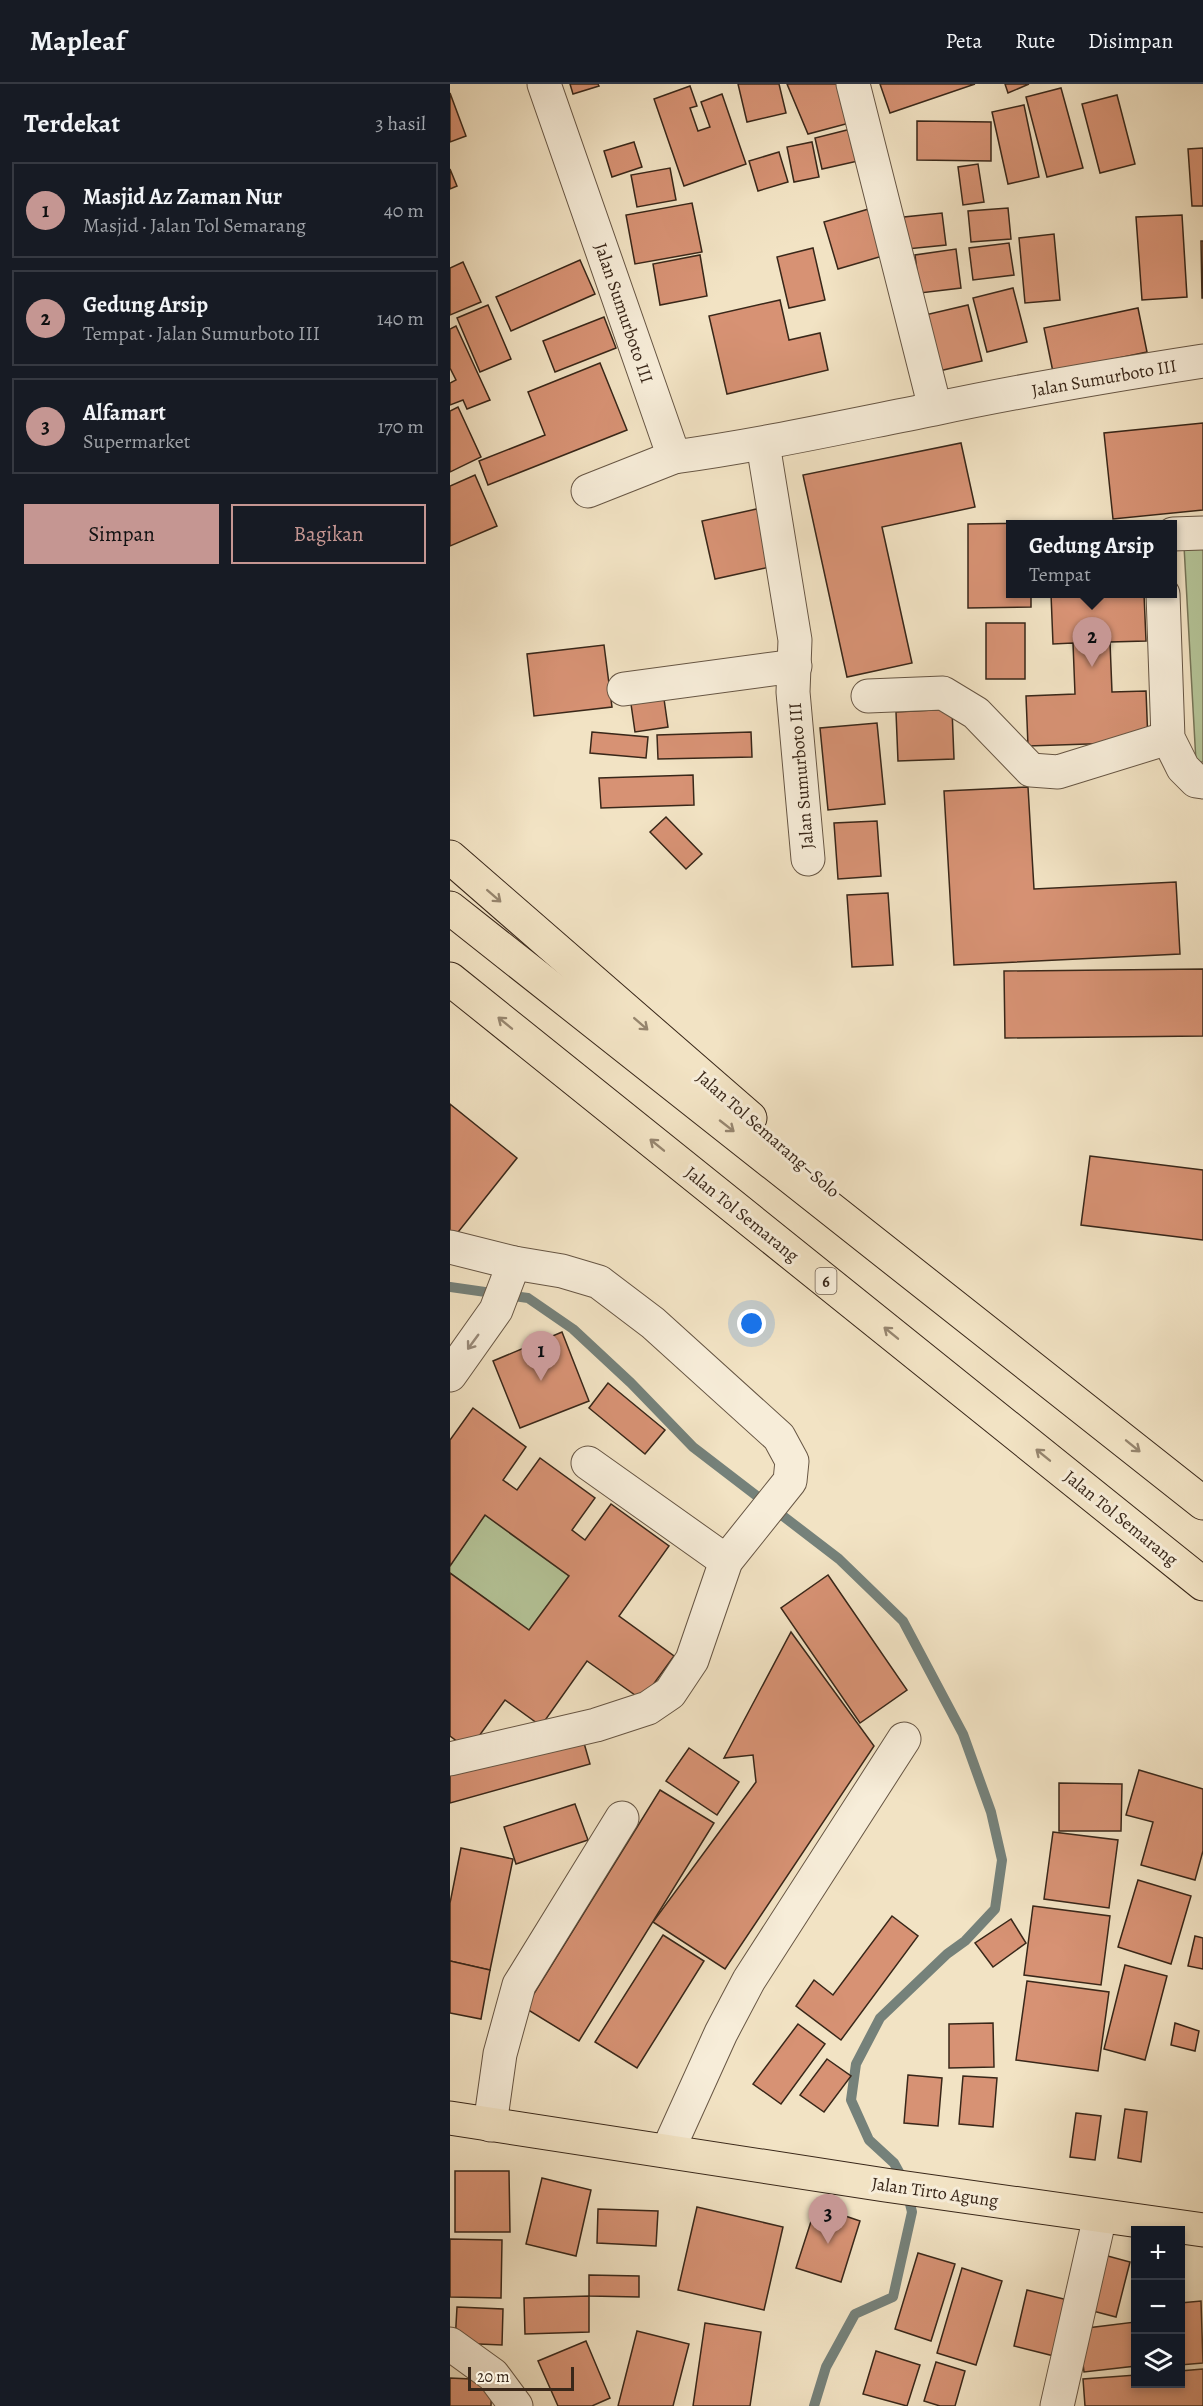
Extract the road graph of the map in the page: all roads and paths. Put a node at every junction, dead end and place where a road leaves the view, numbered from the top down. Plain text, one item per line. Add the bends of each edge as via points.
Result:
1 (544, 84) edge
2 (853, 84) edge
3 (1203, 361) edge
4 (935, 408) junction
5 (763, 444) junction
6 (674, 457) junction
7 (588, 491) dead end
8 (1203, 533) edge
9 (1177, 534) edge
10 (1163, 598) edge
11 (795, 666) junction
12 (624, 689) dead end
13 (868, 696) dead end
14 (1168, 738) junction
15 (1203, 782) edge
16 (450, 857) edge
17 (808, 859) dead end
18 (450, 908) edge
19 (450, 979) edge
20 (450, 1248) edge
21 (512, 1271) junction
22 (450, 1375) edge
23 (1087, 1410) junction
24 (588, 1463) dead end
25 (1203, 1503) edge
26 (726, 1561) junction
27 (1203, 1584) edge
28 (904, 1739) dead end
29 (450, 1759) edge
30 (622, 1818) dead end
31 (450, 2118) edge
32 (490, 2125) junction
33 (668, 2150) junction
34 (1100, 2216) junction
35 (1203, 2230) edge
36 (450, 2344) edge
37 (516, 2406) edge
38 (1057, 2406) edge

1 - 6 street, Jalan Sumurboto III
2 - 4 street
3 - 4 street, Jalan Sumurboto III
4 - 5 street, Jalan Sumurboto III
5 - 6 street, Jalan Sumurboto III
5 - 11 street, Jalan Sumurboto III via 792,612
6 - 7 street
8 - 9 street
10 - 14 street
11 - 12 street
11 - 17 street, Jalan Sumurboto III via 793,692
13 - 14 street via 943,693 976,713 1031,770 1058,772
14 - 15 street via 1183,768 1196,781
16 -> 23 main road, Jalan Tol Semarang–Solo
18 -> 23 main road
27 -> 19 main road, Jalan Tol Semarang / 6
20 - 21 street
21 -> 22 street via 496,1310
21 - 26 street via 562,1271 599,1282 653,1323 779,1437 792,1461 790,1481
23 -> 25 main road
24 - 26 street
26 - 29 street via 692,1660 670,1693 648,1708 597,1725
28 - 33 street via 749,1980
30 - 32 street via 519,1985 500,2054
31 - 32 main road, Jalan Tirto Agung
32 - 33 main road, Jalan Tirto Agung
33 - 34 main road, Jalan Tirto Agung
34 - 35 main road, Jalan Tirto Agung
34 - 38 street
36 - 37 street via 493,2375

